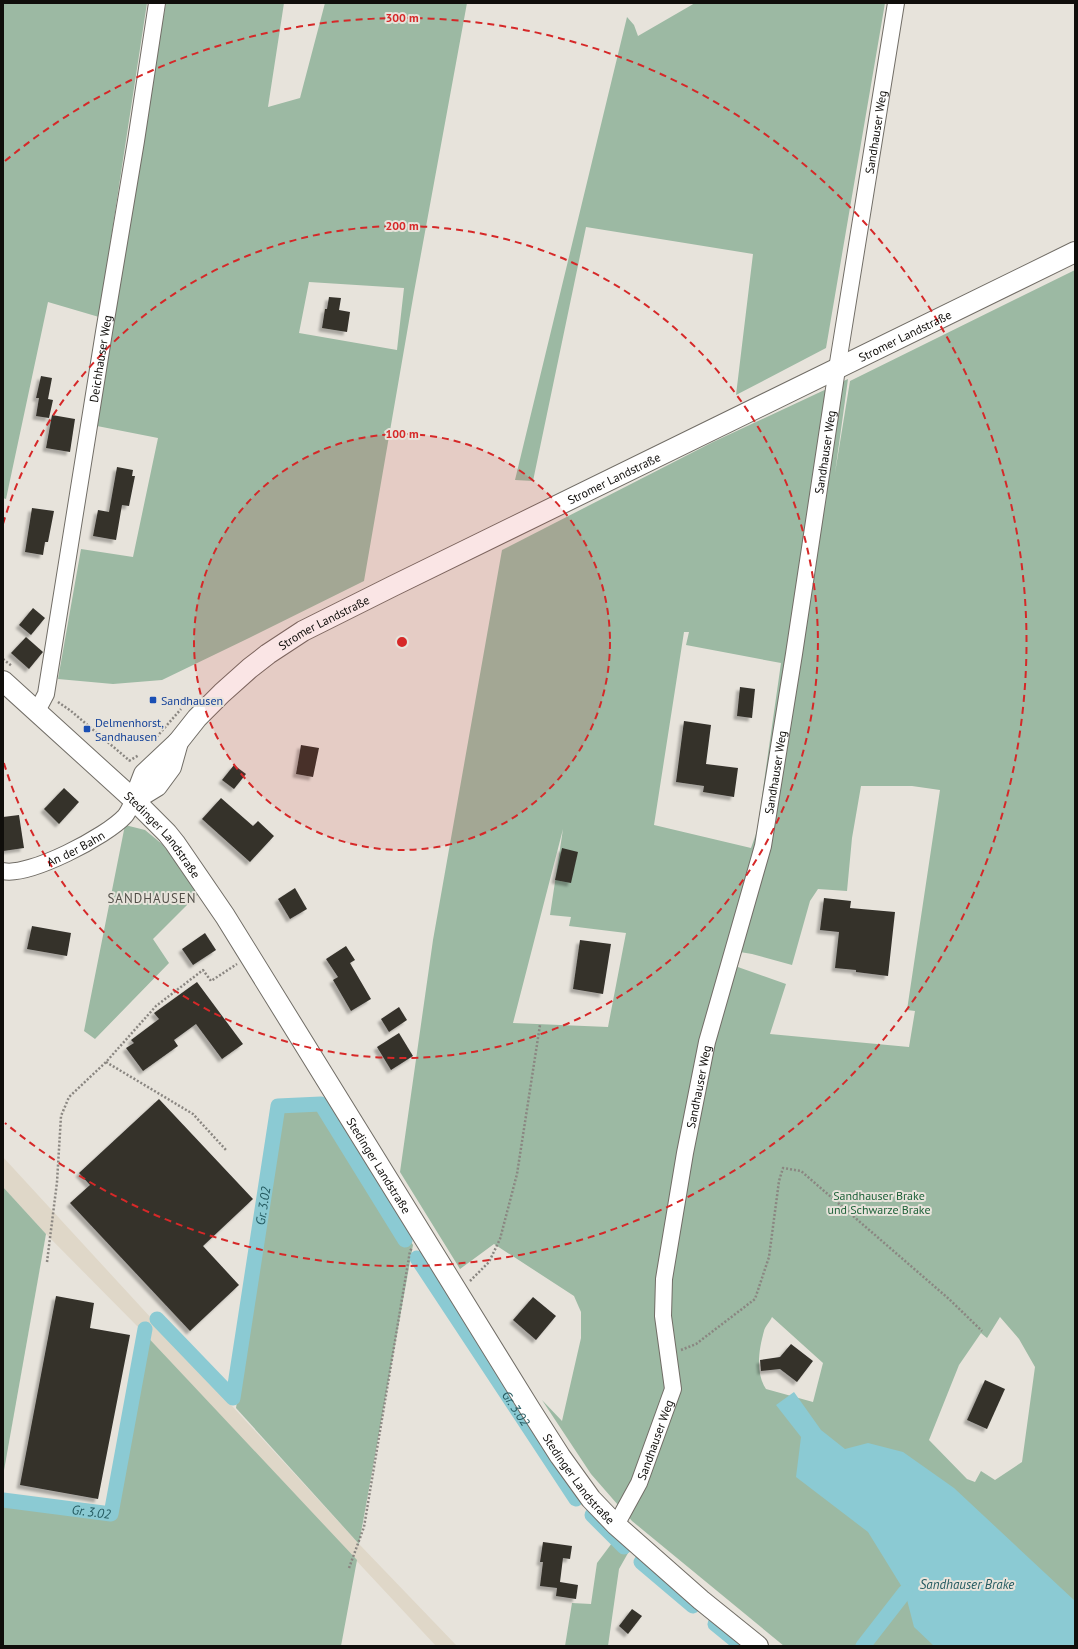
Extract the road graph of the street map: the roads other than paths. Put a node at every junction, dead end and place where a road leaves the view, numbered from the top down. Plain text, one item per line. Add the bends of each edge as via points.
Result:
1 (157, 3) edge
2 (896, 3) edge
3 (1075, 252) edge
4 (836, 369) junction
5 (9, 675) edge
6 (41, 702) junction
7 (134, 800) junction
8 (3, 871) edge
9 (616, 1525) junction
10 (758, 1646) edge

1 - 6 street, Deichhauser Weg
2 - 4 street, Sandhauser Weg
3 - 4 main road, Stromer Landstraße
4 - 7 main road, Stromer Landstraße via 303,631 268,654 222,693 178,742 144,774
4 - 9 street, Sandhauser Weg via 763,846 707,1042 664,1280 663,1316 673,1389 639,1483
5 - 6 main road, Stedinger Landstraße
6 - 7 main road, Stedinger Landstraße
7 - 8 street, An der Bahn via 125,815 110,827 63,856 25,870
7 - 9 main road, Stedinger Landstraße via 175,842 225,916 560,1456 591,1499
9 - 10 main road, Stedinger Landstraße

